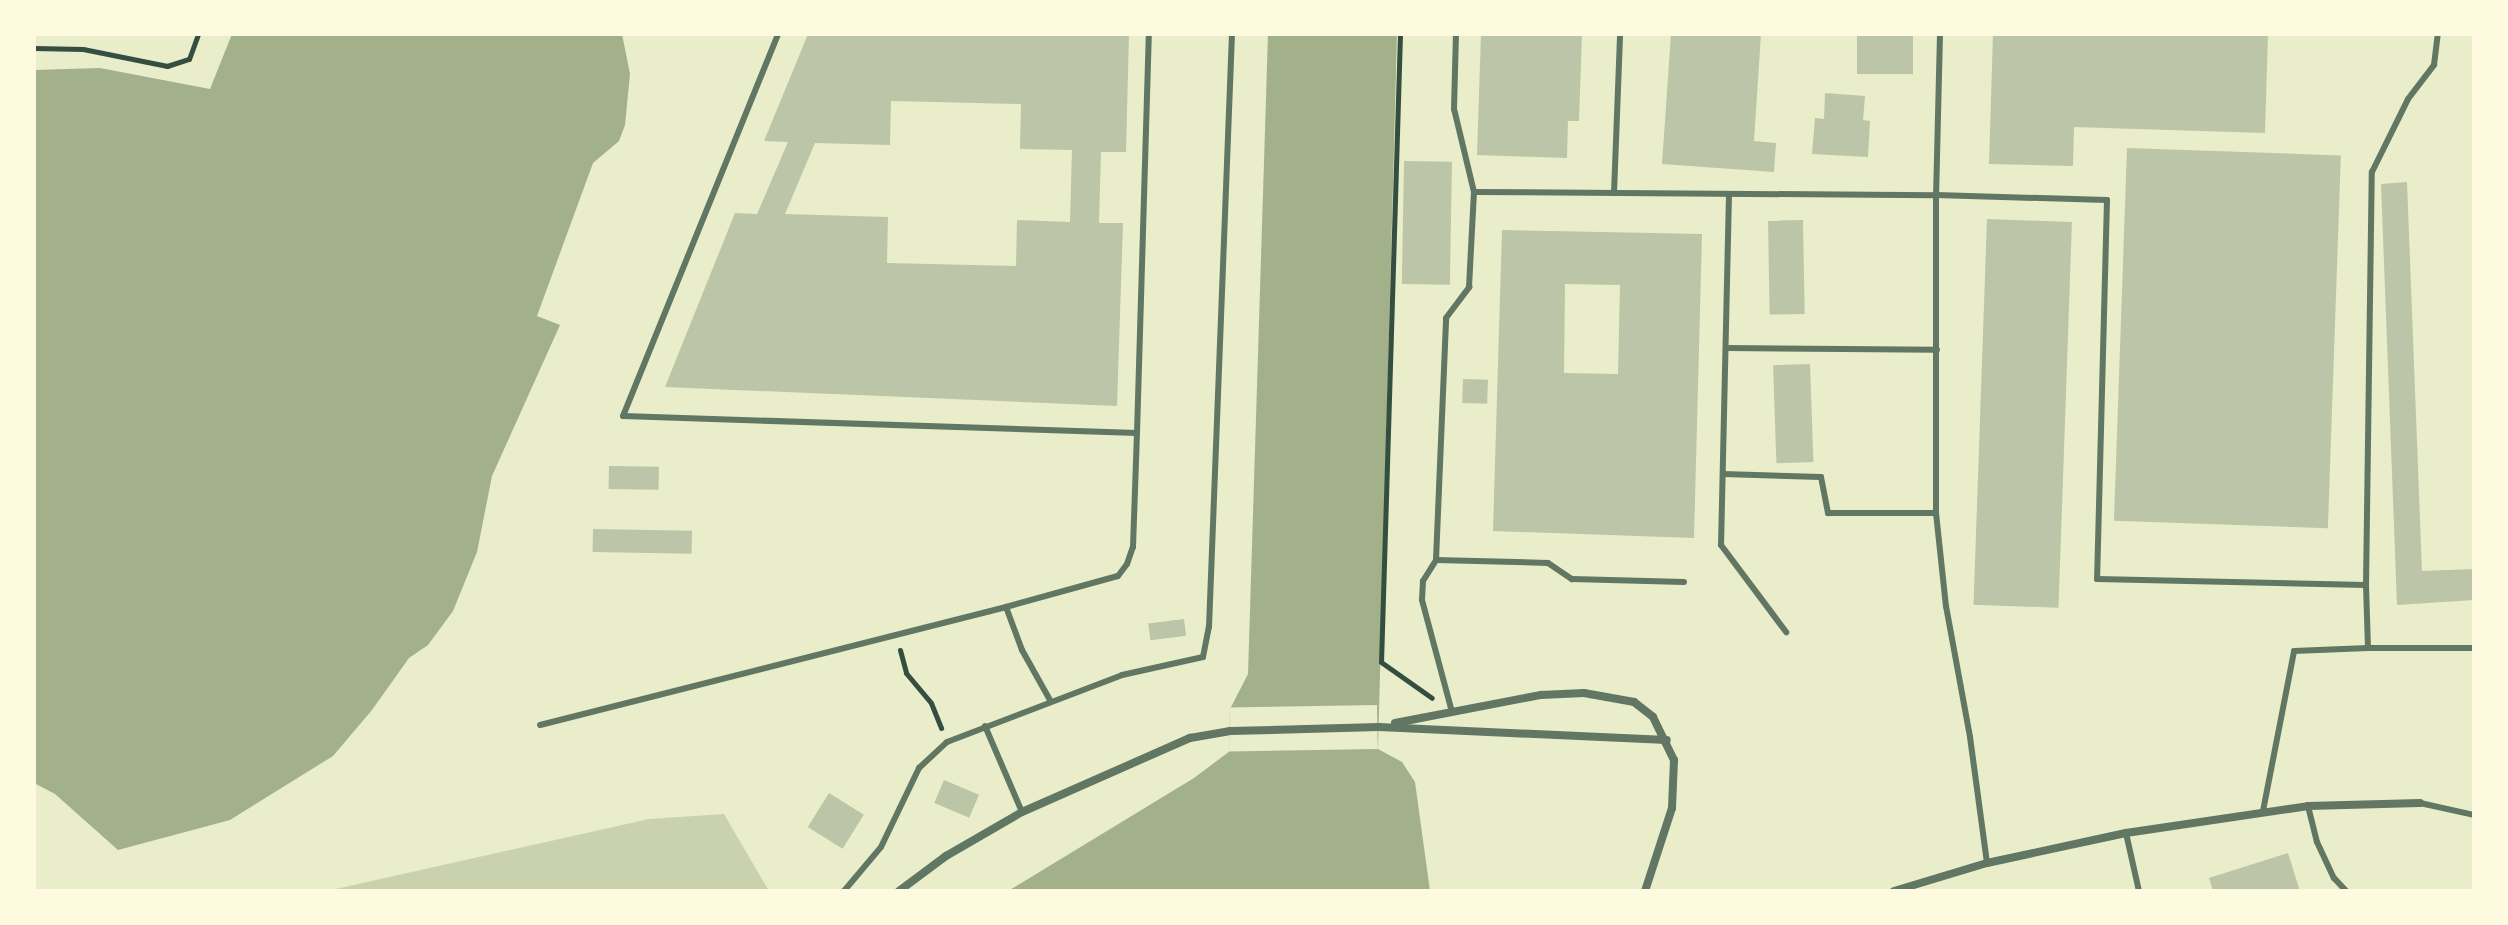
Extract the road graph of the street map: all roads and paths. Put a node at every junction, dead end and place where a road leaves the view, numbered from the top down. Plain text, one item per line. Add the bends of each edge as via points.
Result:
1 (198, 34) edge
2 (778, 34) edge
3 (1149, 34) edge
4 (1232, 34) edge
5 (1400, 34) edge
6 (1456, 34) edge
7 (1620, 34) edge
8 (1940, 34) edge
9 (2438, 34) edge
10 (34, 48) edge
11 (1474, 192) junction
12 (1614, 193) junction
13 (1729, 194) junction
14 (1936, 195) junction
15 (1726, 348) junction
16 (1937, 350) junction
17 (1137, 433) junction
18 (1723, 474) junction
19 (1936, 513) junction
20 (1436, 560) junction
21 (1684, 582) dead end
22 (2366, 585) junction
23 (1006, 607) junction
24 (1786, 632) dead end
25 (896, 634) junction
26 (2368, 648) junction
27 (2474, 648) edge
28 (1050, 700) junction
29 (1452, 712) junction
30 (540, 725) dead end
31 (985, 726) junction
32 (1379, 727) junction
33 (1667, 740) junction
34 (947, 742) junction
35 (2420, 803) joint
36 (2308, 806) junction
37 (2263, 811) junction
38 (1022, 812) junction
39 (2474, 815) edge
40 (2126, 833) junction
41 (1987, 863) junction
42 (844, 891) edge
43 (899, 891) edge
44 (1645, 891) edge
45 (1894, 891) edge
46 (2139, 891) edge
47 (2346, 891) edge

1 - 10 path via 189,59 167,66 83,49
2 - 17 lane via 623,416
3 - 17 lane
4 - 28 lane via 1209,627 1203,657 1122,675
5 - 29 path via 1381,662
6 - 11 lane via 1454,109
7 - 12 lane
8 - 14 lane
9 - 22 lane via 2434,65 2408,99 2372,172
11 - 12 lane
11 - 20 lane via 1469,287 1446,318
12 - 13 lane
13 - 14 lane
13 - 15 lane
14 - 16 lane
14 - 22 lane via 2107,200 2097,579
15 - 16 lane
15 - 18 lane
16 - 19 lane
17 - 23 lane via 1133,547 1118,576
18 - 19 lane via 1821,477 1828,513
18 - 24 lane via 1721,545
19 - 41 lane
20 - 21 lane via 1548,563 1572,579
20 - 29 lane via 1423,581 1422,600
22 - 26 lane
23 - 25 lane
23 - 28 lane
25 - 30 lane
25 - 34 path via 906,673 931,703
26 - 27 lane
26 - 37 lane via 2294,651
28 - 31 lane
29 - 32 street
29 - 33 street via 1541,695 1584,693 1634,702 1653,717
31 - 34 lane
31 - 38 lane
32 - 33 street
32 - 38 street via 1230,731 1190,738
33 - 44 street via 1674,760 1672,808
34 - 42 lane via 919,768 881,847
35 - 36 street
35 - 39 lane
36 - 37 street
36 - 47 lane via 2317,842
37 - 40 street
38 - 43 street via 946,856
40 - 41 street
40 - 46 lane
41 - 45 street

